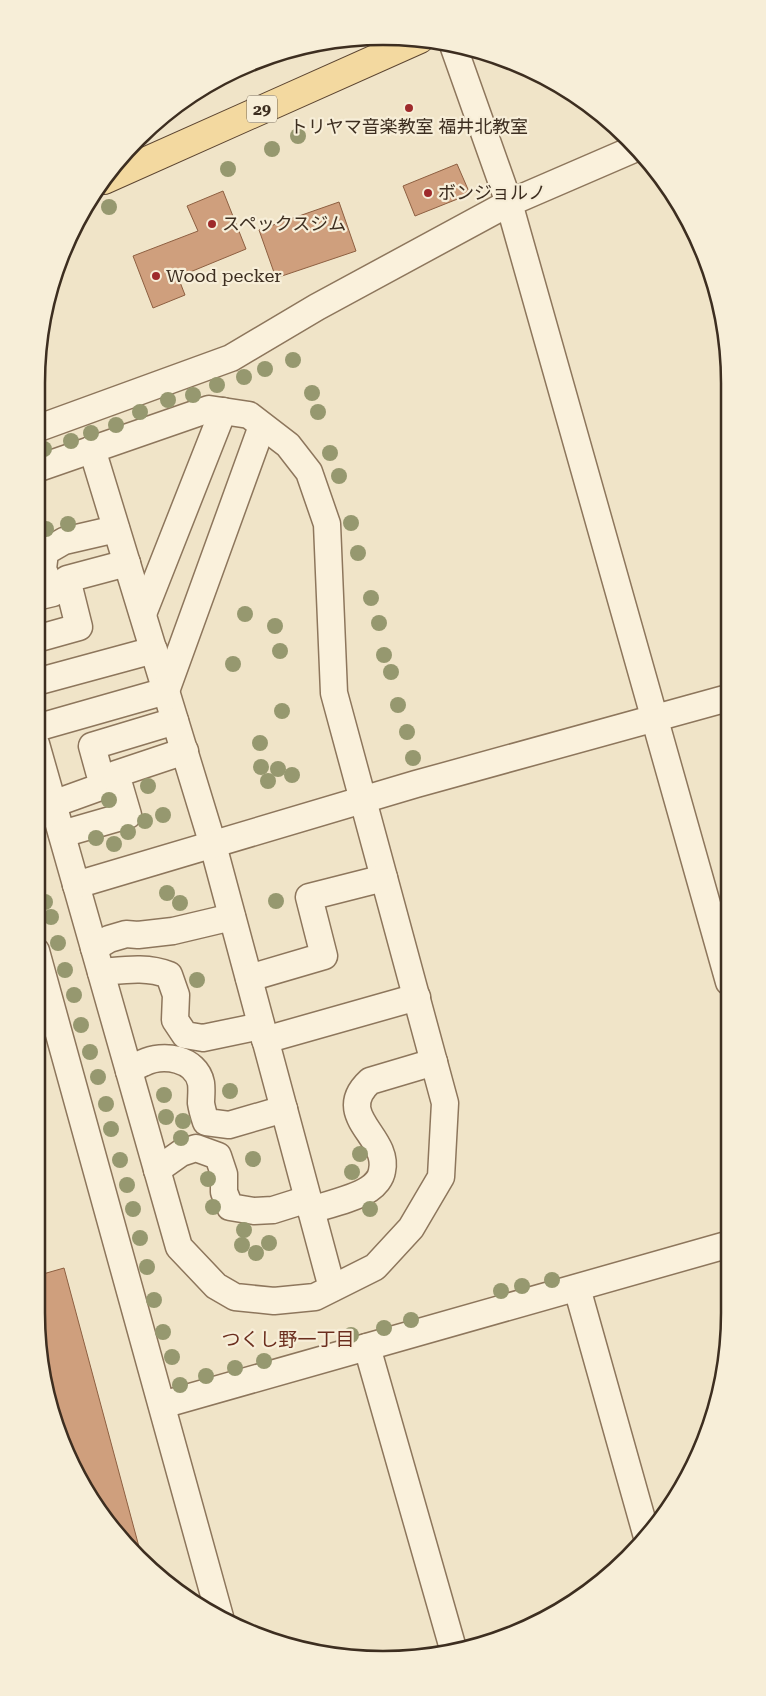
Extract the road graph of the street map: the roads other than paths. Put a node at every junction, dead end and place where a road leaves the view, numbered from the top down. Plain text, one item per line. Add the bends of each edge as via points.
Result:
1 (404, 46) edge
2 (456, 53) edge
3 (629, 151) edge
4 (117, 174) edge
5 (509, 203) junction
6 (223, 412) junction
7 (45, 426) edge
8 (262, 426) junction
9 (92, 450) junction
10 (45, 466) edge
11 (116, 529) junction
12 (45, 551) edge
13 (127, 563) junction
14 (45, 575) edge
15 (45, 595) edge
16 (143, 614) junction
17 (45, 636) edge
18 (154, 650) junction
19 (45, 680) edge
20 (166, 691) junction
21 (721, 700) edge
22 (655, 719) junction
23 (175, 721) junction
24 (45, 725) edge
25 (184, 752) junction
26 (45, 776) edge
27 (363, 800) junction
28 (53, 804) junction
29 (62, 834) junction
30 (213, 845) junction
31 (384, 878) junction
32 (76, 885) junction
33 (232, 917) junction
34 (721, 954) edge
35 (98, 960) junction
36 (249, 978) junction
37 (45, 983) edge
38 (416, 997) junction
39 (263, 1033) junction
40 (434, 1062) junction
41 (129, 1071) junction
42 (284, 1109) junction
43 (157, 1170) junction
44 (309, 1204) junction
45 (721, 1247) edge
46 (332, 1288) junction
47 (576, 1288) junction
48 (368, 1347) junction
49 (162, 1405) junction
50 (644, 1527) edge
51 (217, 1608) edge
52 (452, 1644) edge

1 - 4 main road, 29
2 - 5 street
3 - 5 street
5 - 7 street via 317,307 231,358
5 - 22 street
6 - 8 street via 249,416
6 - 9 street via 208,409
6 - 16 street
8 - 20 street
8 - 27 street via 288,445 309,472 326,524 334,694
9 - 10 street
9 - 11 street
11 - 12 street via 64,541
11 - 13 street
13 - 16 street
13 - 17 street via 67,579 79,627
14 - 15 street via 53,593
16 - 18 street
18 - 19 street
18 - 20 street
20 - 23 street
20 - 24 street
21 - 22 street
22 - 27 street
22 - 34 street
23 - 25 street
23 - 28 street via 92,746 103,786
25 - 29 street via 116,774 128,815
25 - 30 street
26 - 28 street
27 - 30 street
27 - 31 street
28 - 29 street
29 - 32 street
30 - 32 street
30 - 33 street
31 - 36 street via 309,897 324,956
31 - 38 street
32 - 35 street
33 - 35 street via 173,931 109,938
33 - 36 street
35 - 39 street via 169,975 176,995 175,1020 185,1035 203,1038
35 - 41 street
36 - 39 street
37 - 49 street
38 - 39 street
38 - 40 street
39 - 42 street
40 - 44 street via 370,1081 362,1088 356,1104 361,1122 381,1152 384,1165 381,1177 370,1189
40 - 46 street via 445,1104 441,1177 411,1228 375,1267
41 - 42 street via 144,1062 164,1058 191,1066 201,1084 201,1106 206,1122 229,1125
41 - 43 street
42 - 44 street
43 - 44 street via 182,1153 196,1148 218,1156 230,1207 273,1210
43 - 46 street via 179,1247 216,1286 235,1297 274,1301 315,1297
44 - 46 street
45 - 47 street
47 - 48 street
47 - 50 street
48 - 49 street
48 - 52 street
49 - 51 street

